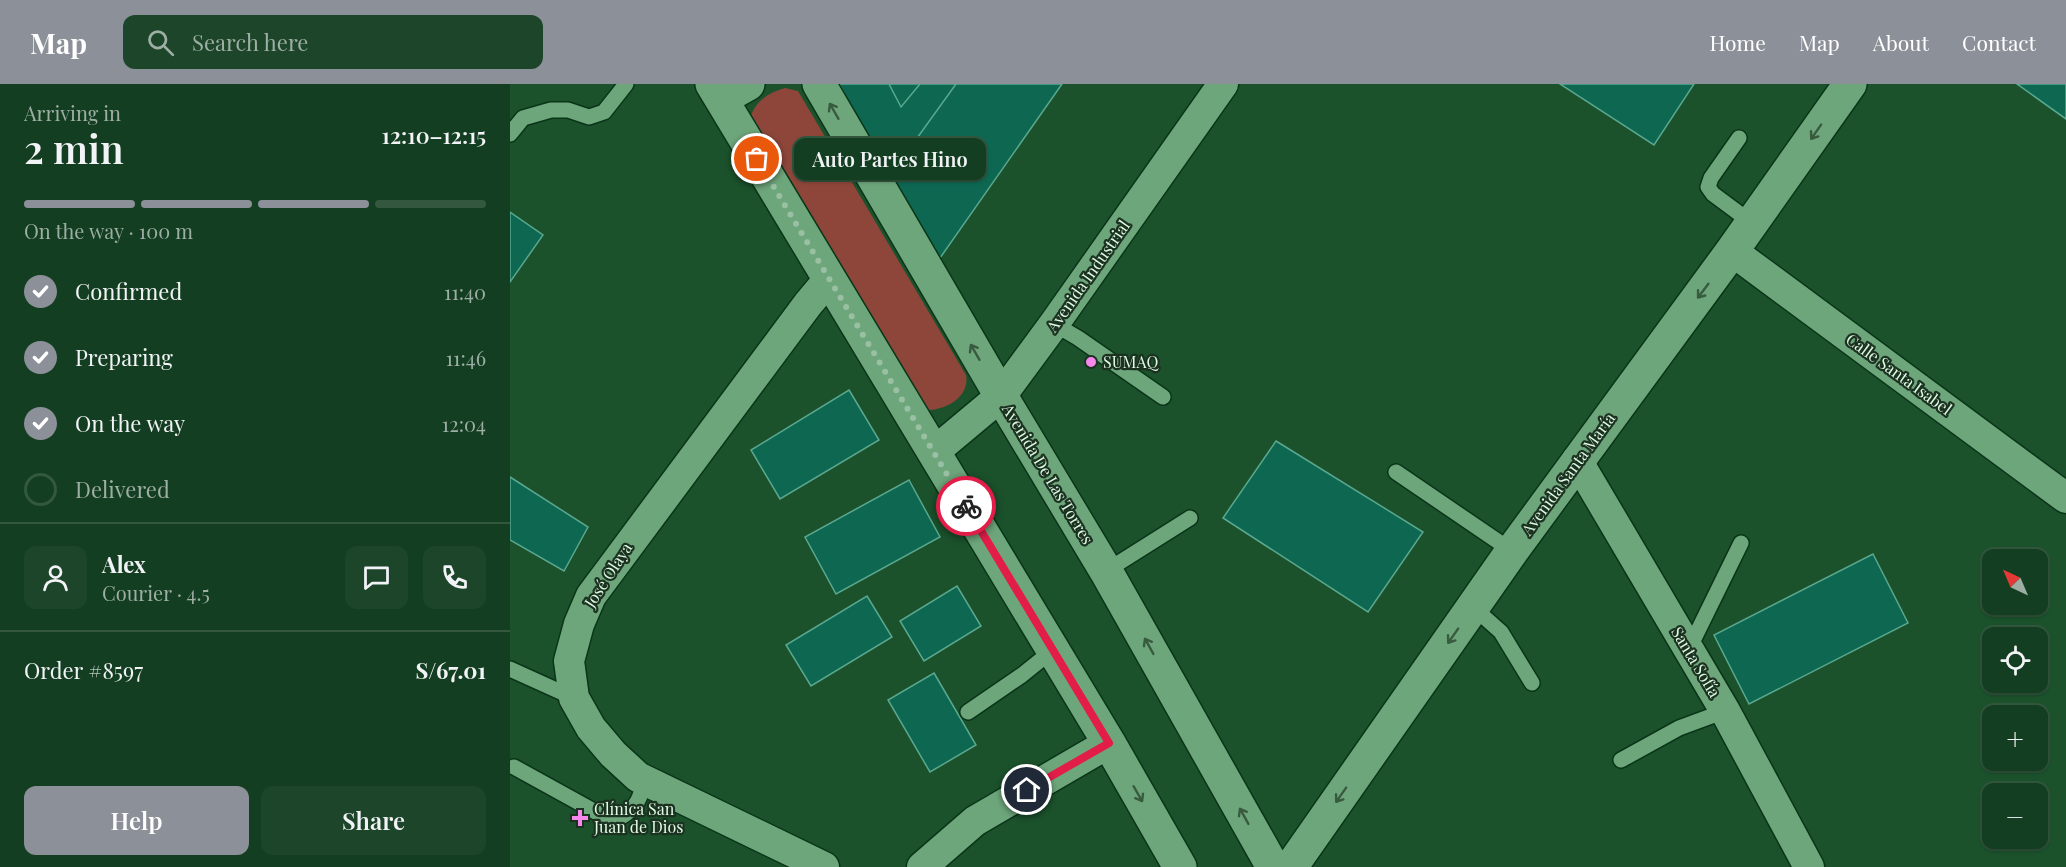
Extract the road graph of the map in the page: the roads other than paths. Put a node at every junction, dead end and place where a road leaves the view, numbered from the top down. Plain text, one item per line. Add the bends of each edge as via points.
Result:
1 (626, 84) edge
2 (819, 84) edge
3 (1223, 84) edge
4 (1850, 84) edge
5 (727, 89) edge
6 (510, 135) edge
7 (1739, 138) dead end
8 (1752, 223) junction
9 (1732, 251) junction
10 (829, 279) junction
11 (1054, 324) junction
12 (1001, 396) junction
13 (1163, 397) dead end
14 (934, 452) junction
15 (1577, 460) junction
16 (1396, 472) dead end
17 (2064, 493) edge
18 (1190, 519) dead end
19 (1741, 543) dead end
20 (1512, 551) junction
21 (1107, 571) junction
22 (1473, 607) junction
23 (1053, 651) junction
24 (1688, 651) junction
25 (510, 669) edge
26 (1532, 683) dead end
27 (574, 698) junction
28 (1725, 711) junction
29 (968, 712) dead end
30 (1109, 743) junction
31 (1621, 760) dead end
32 (511, 770) edge
33 (638, 777) junction
34 (1803, 864) edge
35 (824, 867) edge
36 (922, 867) edge
37 (1180, 867) edge
38 (1273, 867) edge
39 (1291, 867) edge

1 - 6 lane via 604,112 590,117 568,110 551,110 523,118
12 -> 2 main road, Avenida De Las Torres
3 - 11 street, Avenida Industrial
4 -> 8 main road, Avenida Santa María
5 - 10 main road
7 - 8 lane via 1708,187
8 - 9 main road, Avenida Santa María
9 -> 15 main road, Avenida Santa María
9 - 17 street, Calle Santa Isabel
10 - 14 main road
10 - 27 street, José Olaya via 591,596 569,661
11 - 12 street, Avenida Industrial
11 - 13 lane
12 - 14 street, Avenida Industrial
12 - 21 main road, Avenida De Las Torres
14 - 23 main road
15 - 20 main road, Avenida Santa María
15 - 24 street, Santa Sofía
16 - 20 lane
18 - 21 lane
19 - 24 lane
20 - 22 main road, Avenida Santa María
38 -> 21 main road, Avenida De Las Torres
22 - 26 lane via 1501,632
22 -> 39 main road, Avenida Santa María
23 - 29 lane
23 - 30 main road
24 - 28 street, Santa Sofía
25 - 27 lane
27 - 33 street, José Olaya via 591,728
28 - 31 lane via 1679,728
28 - 34 street, Santa Sofía
30 - 36 street via 975,822
30 -> 37 main road
32 - 33 lane via 612,821 635,805 641,792
33 - 35 street, José Olaya

